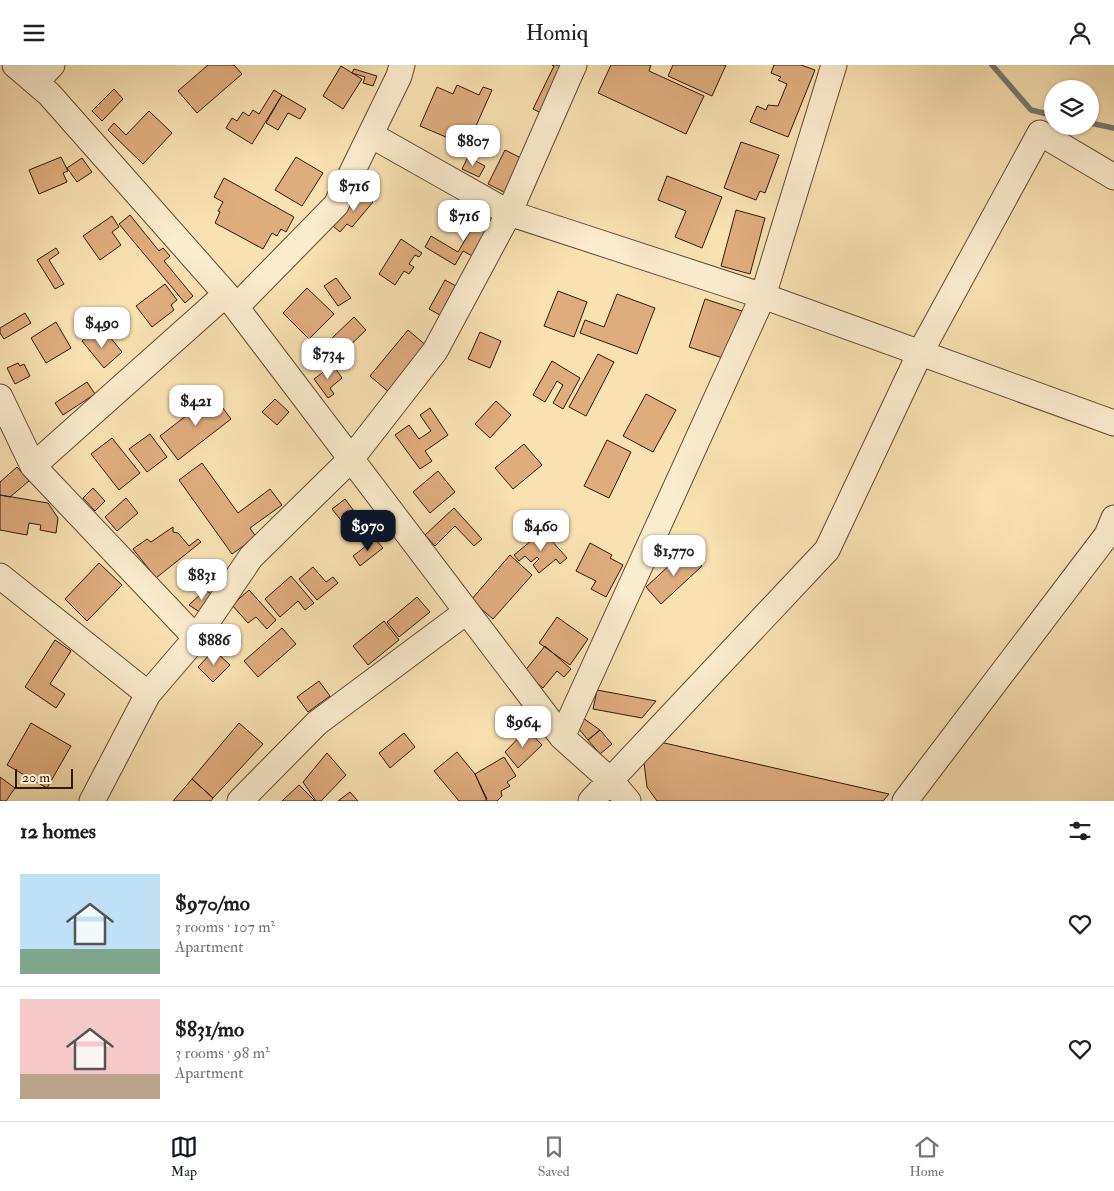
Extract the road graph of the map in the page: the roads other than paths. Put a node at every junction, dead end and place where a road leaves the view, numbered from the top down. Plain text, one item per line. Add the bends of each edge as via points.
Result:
1 (15, 65) edge
2 (402, 65) edge
3 (574, 65) edge
4 (834, 65) edge
5 (44, 74) edge
6 (371, 135) junction
7 (1114, 177) edge
8 (509, 213) junction
9 (763, 296) junction
10 (231, 301) junction
11 (920, 353) junction
12 (0, 397) edge
13 (1114, 423) edge
14 (351, 459) junction
15 (33, 466) junction
16 (1114, 518) edge
17 (0, 576) edge
18 (466, 611) junction
19 (196, 638) junction
20 (148, 694) junction
21 (562, 737) junction
22 (610, 780) junction
23 (92, 801) edge
24 (240, 801) edge
25 (591, 801) edge
26 (628, 801) edge
27 (905, 801) edge

1 - 5 street
2 - 6 street
3 - 8 street
4 - 9 street
5 - 10 street via 49,94
6 - 8 street
6 - 10 street via 336,205
7 - 11 street via 1040,133
8 - 9 street
8 - 14 street via 435,351
9 - 11 street
9 - 21 street
10 - 14 street
10 - 15 street
11 - 13 street
11 - 22 street via 827,549
12 - 15 street
14 - 18 street
14 - 19 street via 251,557
15 - 19 street
16 - 27 street via 1107,535
17 - 20 street
18 - 21 street
18 - 24 street via 317,723
19 - 20 street
20 - 23 street
21 - 22 street
22 - 25 street
22 - 26 street

